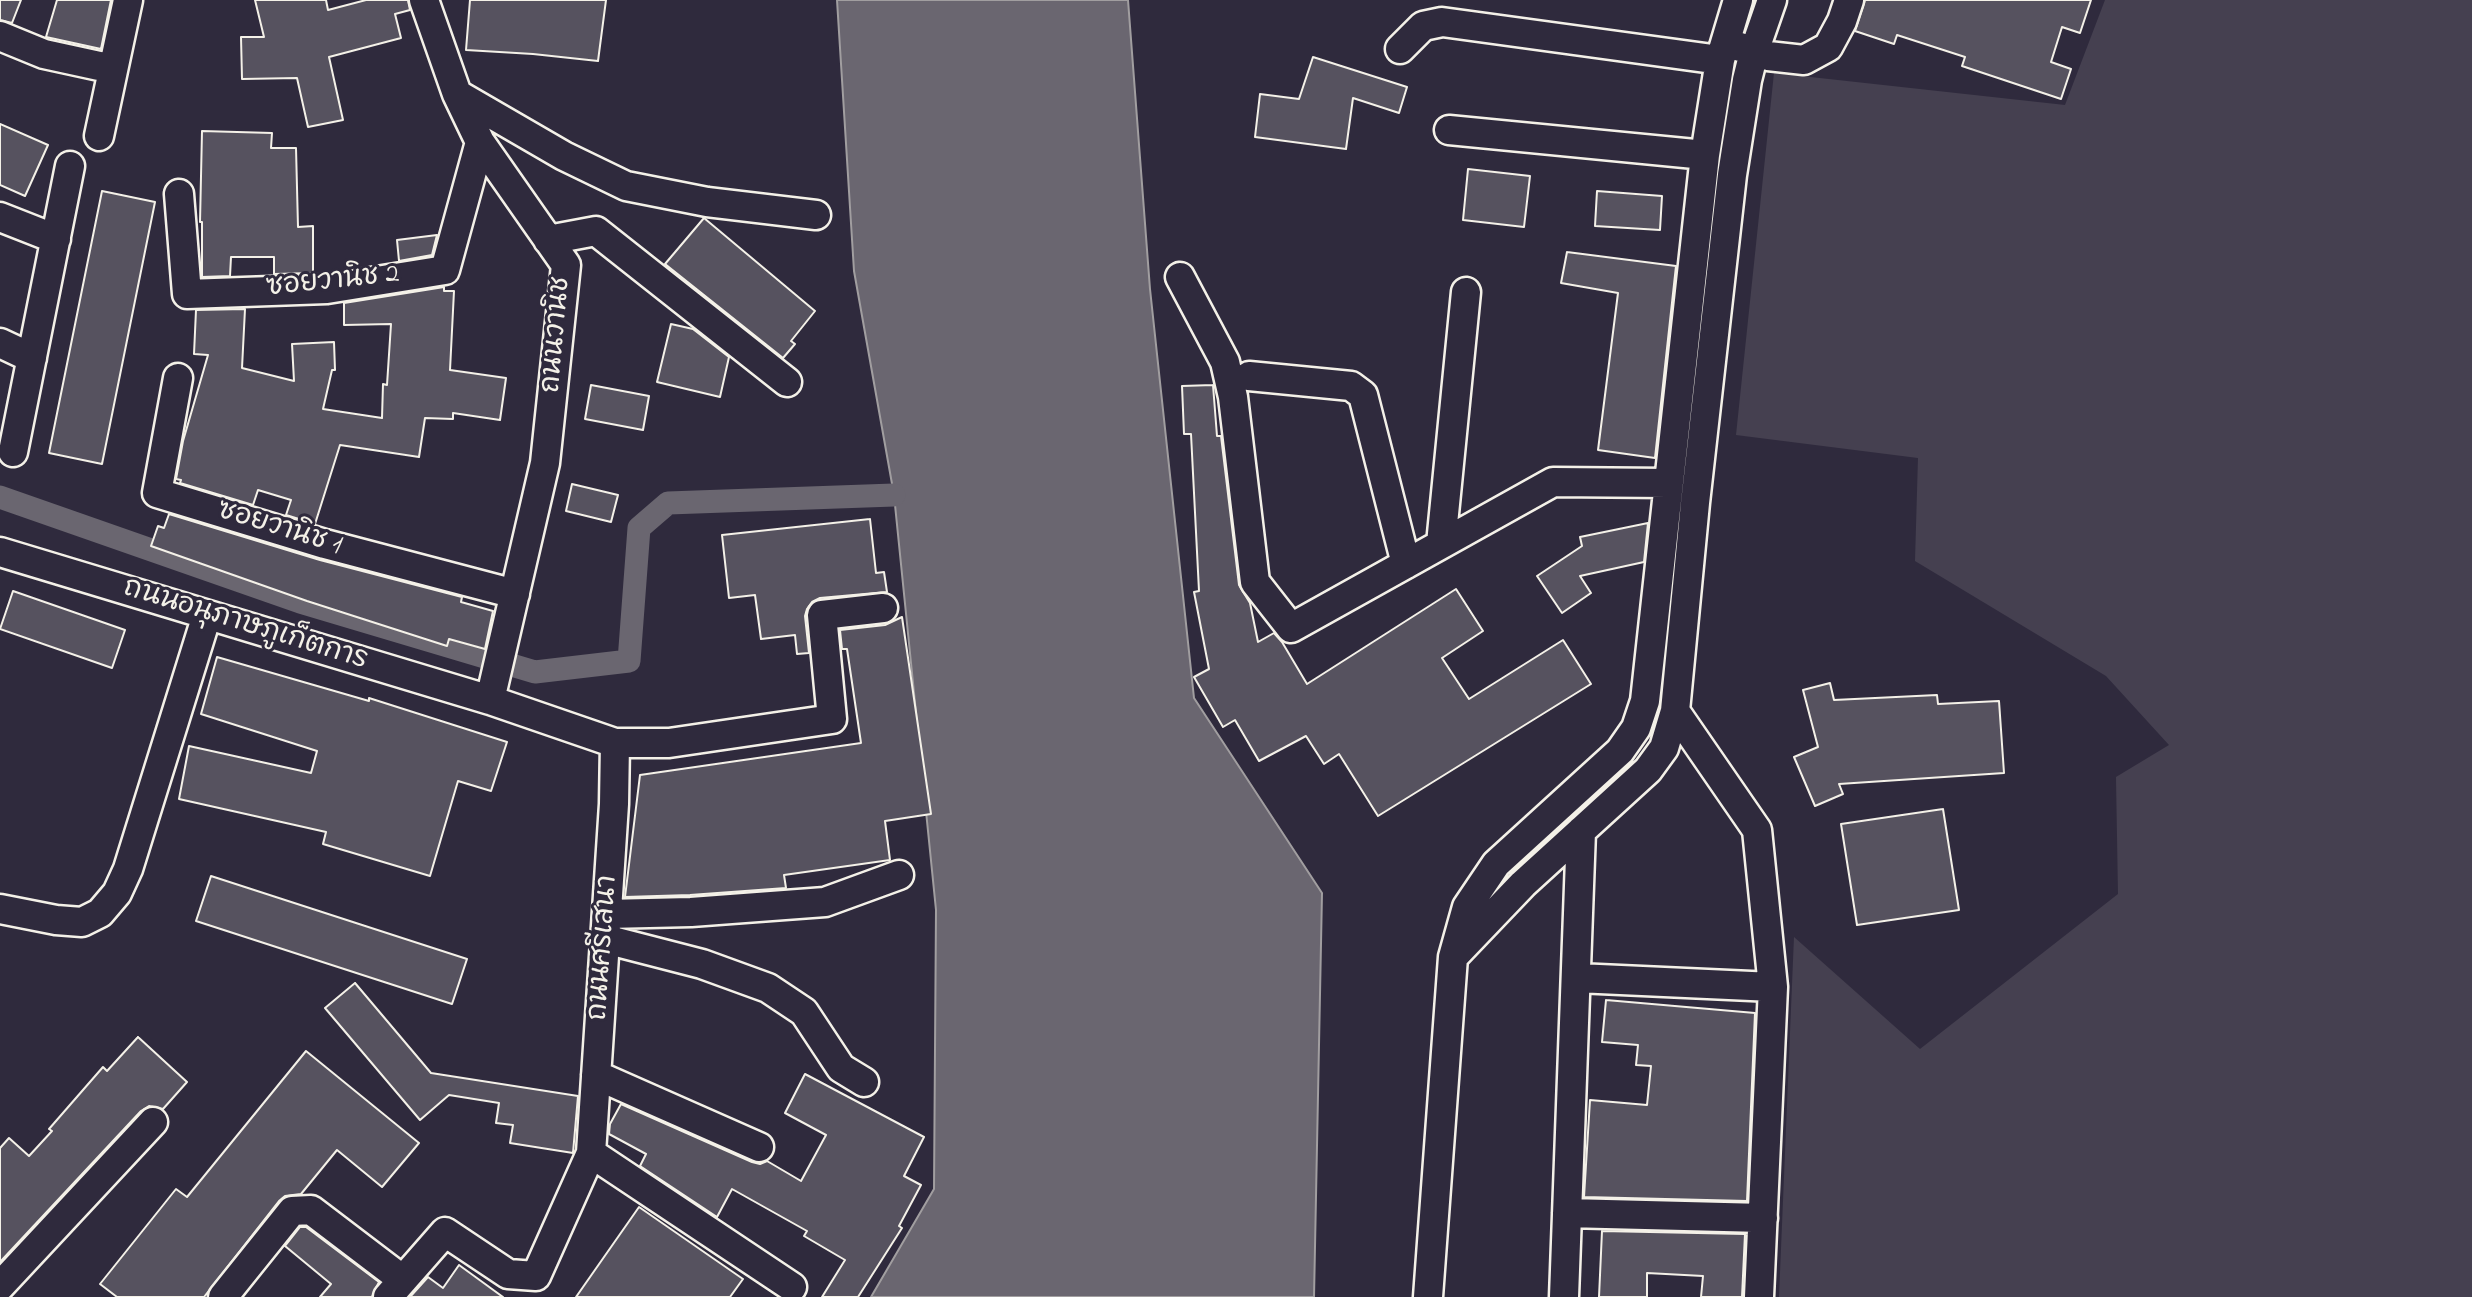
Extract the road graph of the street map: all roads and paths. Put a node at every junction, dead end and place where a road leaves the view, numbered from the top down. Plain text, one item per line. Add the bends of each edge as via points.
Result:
1 (128, 0) edge
2 (424, 0) edge
3 (1738, 0) edge
4 (1772, 0) edge
5 (1849, 0) edge
6 (0, 36) edge
7 (1400, 49) dead end
8 (1722, 51) junction
9 (1754, 52) junction
10 (113, 69) junction
11 (457, 94) junction
12 (1450, 130) dead end
13 (99, 135) dead end
14 (480, 142) junction
15 (1705, 155) junction
16 (71, 166) dead end
17 (179, 194) dead end
18 (816, 215) dead end
19 (0, 217) edge
20 (56, 239) junction
21 (548, 240) junction
22 (1180, 277) dead end
23 (1466, 292) dead end
24 (0, 343) edge
25 (32, 358) junction
26 (1249, 376) dead end
27 (178, 378) dead end
28 (787, 382) dead end
29 (13, 452) dead end
30 (1667, 483) junction
31 (1441, 544) junction
32 (0, 552) edge
33 (1406, 564) junction
34 (515, 594) junction
35 (883, 608) dead end
36 (207, 614) junction
37 (490, 700) junction
38 (1675, 711) junction
39 (615, 743) junction
40 (1581, 831) junction
41 (899, 875) dead end
42 (0, 909) edge
43 (606, 927) junction
44 (1453, 957) junction
45 (1577, 978) junction
46 (1773, 987) junction
47 (596, 1075) junction
48 (864, 1082) dead end
49 (153, 1122) dead end
50 (760, 1147) dead end
51 (591, 1153) junction
52 (1567, 1213) junction
53 (1763, 1218) junction
54 (0, 1286) edge
55 (792, 1287) dead end
56 (396, 1289) edge
57 (223, 1297) edge
58 (1428, 1297) edge
59 (1564, 1297) edge
60 (1759, 1297) edge

1 - 10 street
2 - 11 street, ถนนวานิช
3 - 8 street
4 - 9 street
5 - 9 street via 1828,47 1804,60
6 - 10 street via 44,54
7 - 8 street via 1423,26 1442,22
8 - 9 street
8 - 15 street
9 - 38 street via 1732,175
10 - 13 street
11 - 14 street, ถนนวานิช
11 - 18 street via 626,186 707,202
12 - 15 street
14 - 17 street, ซอยวานิช 2 via 445,270 327,289 187,294
14 - 21 street, ถนนวานิช
15 - 30 street
16 - 20 street
19 - 20 street
20 - 25 street
21 - 28 street via 596,231
21 - 34 street, ถนนวานิช via 566,265 545,463
22 - 33 street via 1225,362 1255,582 1291,628
23 - 31 street
24 - 25 street
25 - 29 street
26 - 33 street via 1351,386 1363,395
27 - 34 street, ซอยวานิช 1 via 157,493
30 - 31 street via 1553,482
30 - 44 street via 1645,701 1636,728 1620,751 1496,864 1467,907
31 - 33 street
32 - 36 street, ถนนอนุภาษภูเก็ตการ
34 - 37 street, ถนนวานิช
35 - 39 street, ถนนอนุภาษภูเก็ตการ via 822,615 832,719 669,743
36 - 37 street, ถนนอนุภาษภูเก็ตการ
36 - 42 street via 117,893 100,913 82,922
37 - 39 street, ถนนอนุภาษภูเก็ตการ
38 - 40 street via 1664,748 1648,771
38 - 46 street via 1757,830
39 - 43 street, ถนนศรีเสนา
40 - 44 street
40 - 45 street
41 - 43 street via 825,902 691,912
43 - 47 street, ถนนศรีเสนา
43 - 48 street via 768,988 804,1012 841,1068
44 - 58 street
45 - 46 street
45 - 52 street
46 - 53 street
47 - 50 street
47 - 51 street, ถนนศรีเสนา
49 - 54 street
51 - 55 street
51 - 56 street via 536,1276 508,1274 445,1232
52 - 53 street
52 - 59 street
53 - 60 street
56 - 57 street via 311,1210 292,1211

